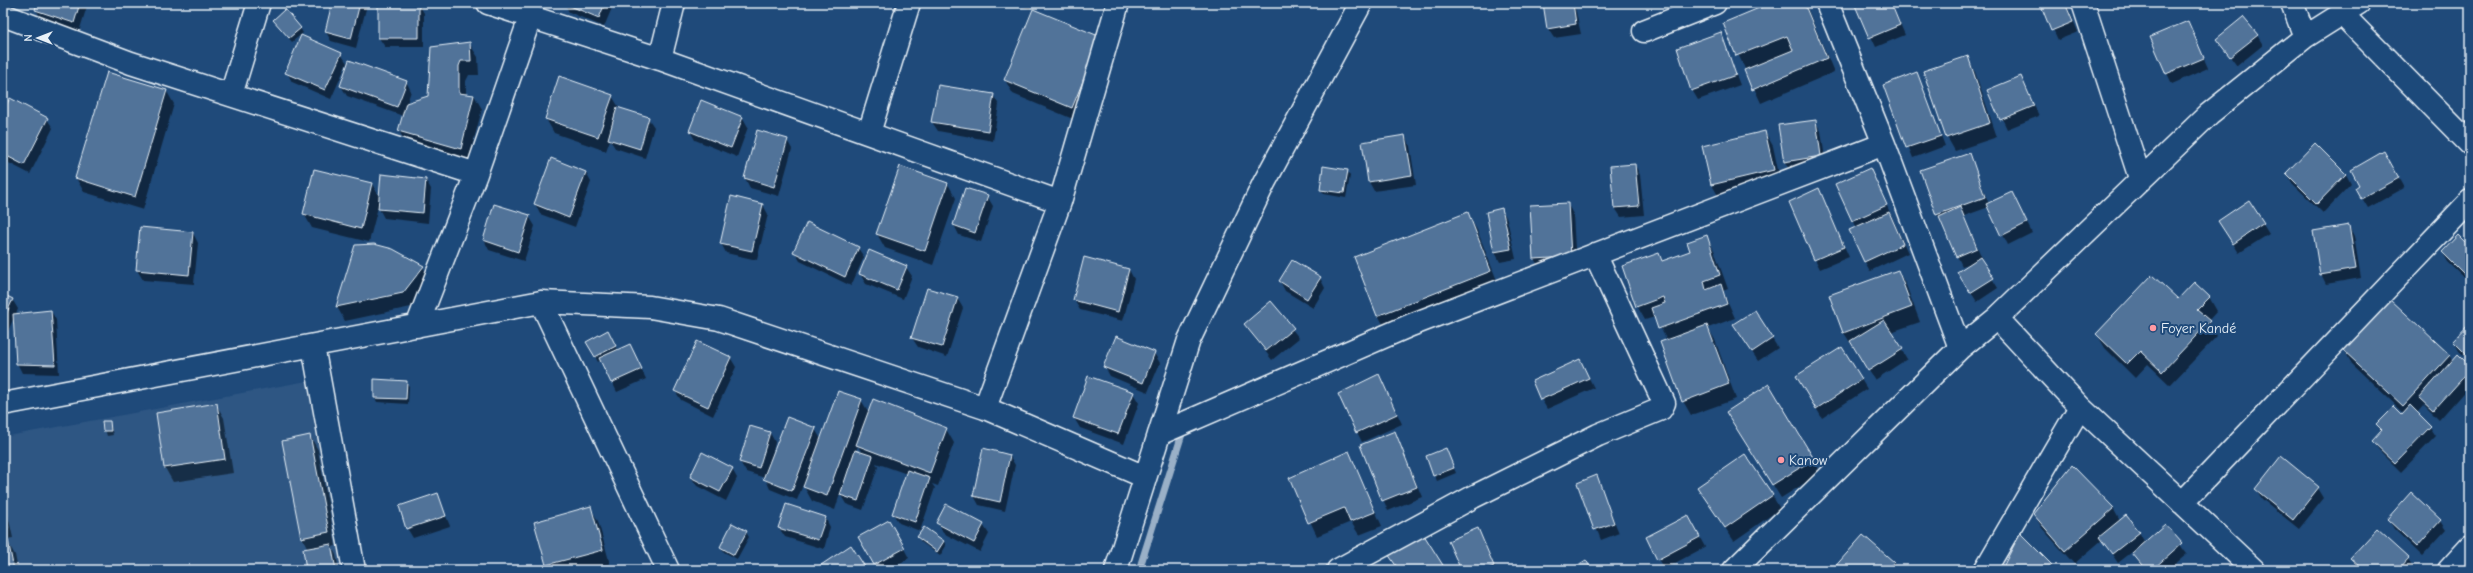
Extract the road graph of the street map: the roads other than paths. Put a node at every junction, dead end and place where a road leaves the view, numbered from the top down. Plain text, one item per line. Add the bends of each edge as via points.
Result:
1 (259, 3) edge
2 (488, 3) edge
3 (674, 3) edge
4 (909, 3) edge
5 (1118, 3) edge
6 (1361, 3) edge
7 (1715, 3) edge
8 (1827, 3) edge
9 (2083, 3) edge
10 (2292, 3) edge
11 (2350, 8) edge
12 (3, 15) edge
13 (531, 15) junction
14 (1644, 31) dead end
15 (2305, 37) junction
16 (660, 59) junction
17 (231, 95) junction
18 (869, 133) junction
19 (1884, 144) junction
20 (2470, 144) edge
21 (476, 174) junction
22 (2140, 178) junction
23 (2470, 201) edge
24 (1060, 202) junction
25 (1595, 254) junction
26 (541, 302) junction
27 (1997, 318) junction
28 (417, 326) junction
29 (313, 346) junction
30 (1960, 348) junction
31 (3, 404) edge
32 (2080, 407) junction
33 (985, 408) junction
34 (1159, 434) junction
35 (1145, 477) junction
36 (2182, 503) junction
37 (2470, 547) edge
38 (354, 570) edge
39 (668, 570) edge
40 (1116, 570) edge
41 (1338, 570) edge
42 (1734, 570) edge
43 (1985, 570) edge
44 (2254, 570) edge
45 (2449, 570) edge

1 - 17 street
2 - 13 street
3 - 16 street
4 - 18 street
5 - 24 street
6 - 34 street via 1264,184 1219,275 1189,340
7 - 14 street
8 - 19 street
9 - 22 street
10 - 15 street
11 - 15 street
11 - 20 street
12 - 17 street via 131,63
13 - 16 street
13 - 21 street
15 - 22 street via 2209,114
16 - 18 street
17 - 21 street
18 - 24 street
19 - 25 street
19 - 30 street
21 - 28 street
22 - 27 street
23 - 36 street
24 - 33 street
25 - 34 street via 1411,325
25 - 41 street via 1664,403 1661,409 1598,435 1480,493
26 - 28 street
26 - 33 street via 650,307 719,319
26 - 39 street
27 - 30 street
27 - 32 street
28 - 29 street
29 - 31 street
29 - 38 street
30 - 42 street
32 - 36 street
32 - 43 street
33 - 35 street
34 - 35 street
35 - 40 street
36 - 44 street
37 - 45 street

